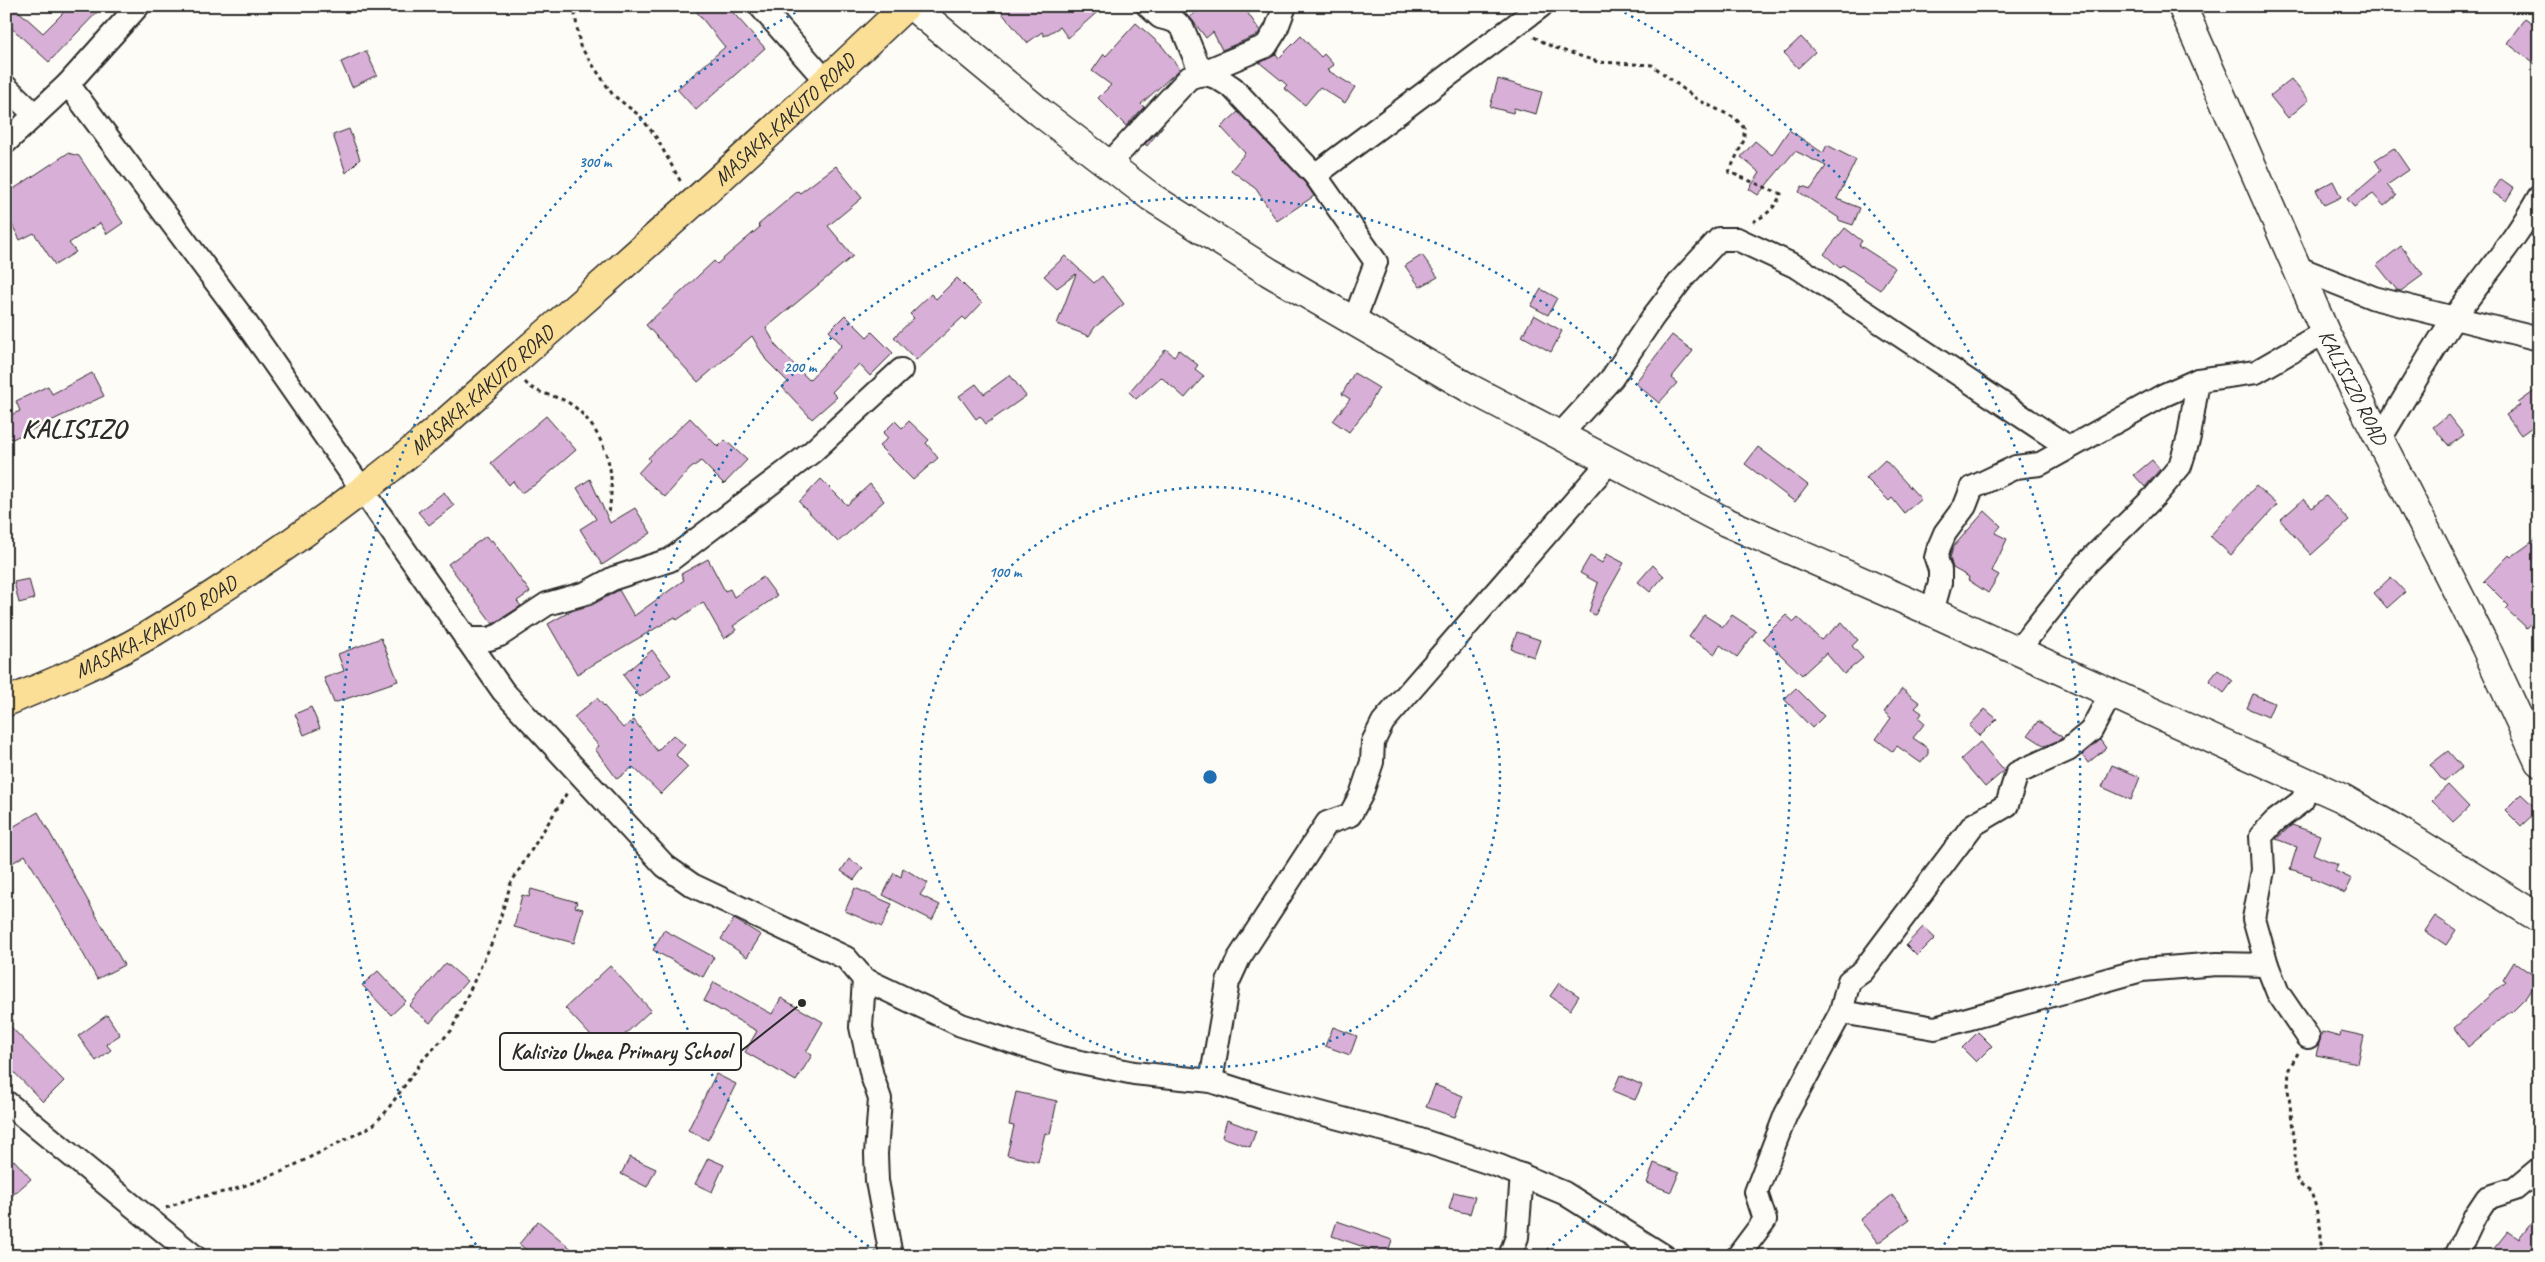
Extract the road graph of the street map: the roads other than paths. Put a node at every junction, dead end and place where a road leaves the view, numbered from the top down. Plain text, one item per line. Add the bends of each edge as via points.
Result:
1 (138, 6) edge
2 (760, 6) edge
3 (906, 6) edge
4 (912, 6) edge
5 (1148, 6) edge
6 (1285, 6) edge
7 (1541, 6) edge
8 (2182, 6) edge
9 (1201, 73) junction
10 (827, 82) junction
11 (68, 84) junction
12 (6, 86) edge
13 (35, 115) junction
14 (6, 142) edge
15 (1107, 166) junction
16 (1315, 175) junction
17 (2539, 197) edge
18 (2296, 267) junction
19 (2454, 318) junction
20 (1354, 321) junction
21 (2325, 332) junction
22 (2539, 339) edge
23 (901, 370) dead end
24 (2198, 380) junction
25 (1560, 435) junction
26 (2380, 439) junction
27 (2068, 447) junction
28 (1610, 460) junction
29 (362, 491) junction
30 (1932, 612) junction
31 (466, 639) junction
32 (2018, 650) junction
33 (2111, 693) junction
34 (6, 702) edge
35 (2539, 762) edge
36 (2309, 784) junction
37 (2539, 918) edge
38 (2266, 965) junction
39 (864, 979) junction
40 (1841, 1012) junction
41 (2308, 1037) road end
42 (1211, 1081) junction
43 (6, 1102) edge
44 (2539, 1169) edge
45 (1522, 1175) junction
46 (194, 1256) edge
47 (891, 1256) edge
48 (1510, 1256) edge
49 (1664, 1256) edge
50 (1738, 1256) edge
51 (2456, 1256) edge

1 - 11 street
2 - 10 street
3 - 10 highway, MASAKA-KAKUTO ROAD
4 - 15 street
5 - 9 street via 1160,17 1175,21 1183,29
6 - 9 street via 1266,46
7 - 16 street
8 - 18 street, KALISIZO ROAD
9 - 15 street via 1189,78
9 - 16 street via 1218,78 1233,88
10 - 29 highway, MASAKA-KAKUTO ROAD
11 - 13 street
11 - 29 street via 239,313
12 - 13 street
13 - 14 street
15 - 20 street via 1200,229
16 - 20 street via 1376,262
17 - 19 street via 2506,251
18 - 19 street via 2374,298
18 - 21 street, KALISIZO ROAD
19 - 22 street
19 - 26 street
20 - 25 street via 1469,388
21 - 24 street via 2256,372
21 - 26 street, KALISIZO ROAD
23 - 31 street via 812,452 670,560 546,604 489,640
24 - 27 street
24 - 32 street via 2189,437 2180,466 2155,496 2088,562
25 - 27 street via 1612,378 1682,279 1719,239 1737,239 1799,268
25 - 28 street
26 - 35 street, KALISIZO ROAD via 2485,646
27 - 30 street via 2040,464 2016,467 1972,488 1965,506 1939,547 1936,558 1940,583
28 - 30 street via 1726,522
28 - 42 street via 1383,722 1373,742 1372,762 1361,795 1350,815 1327,823 1239,958 1228,982
29 - 31 street
29 - 34 highway, MASAKA-KAKUTO ROAD via 145,637
30 - 32 street
31 - 39 street via 503,691 665,866 692,886 846,958
32 - 33 street
33 - 36 street
33 - 40 street via 2091,731 2068,750 2017,773 2007,805 1973,825 1863,971 1849,981
36 - 37 street via 2342,798 2404,834
36 - 38 street via 2302,801 2261,836 2263,870 2254,920
38 - 40 street via 2216,964 2142,970 1935,1028
38 - 41 street via 2278,993
39 - 42 street via 961,1025 1061,1058 1134,1073
39 - 47 street via 861,1027 880,1099 876,1154
40 - 50 street via 1786,1114 1756,1192 1765,1220
42 - 45 street via 1414,1138
43 - 46 street
44 - 51 street via 2515,1189 2487,1198
45 - 48 street via 1517,1237
45 - 49 street via 1564,1193

